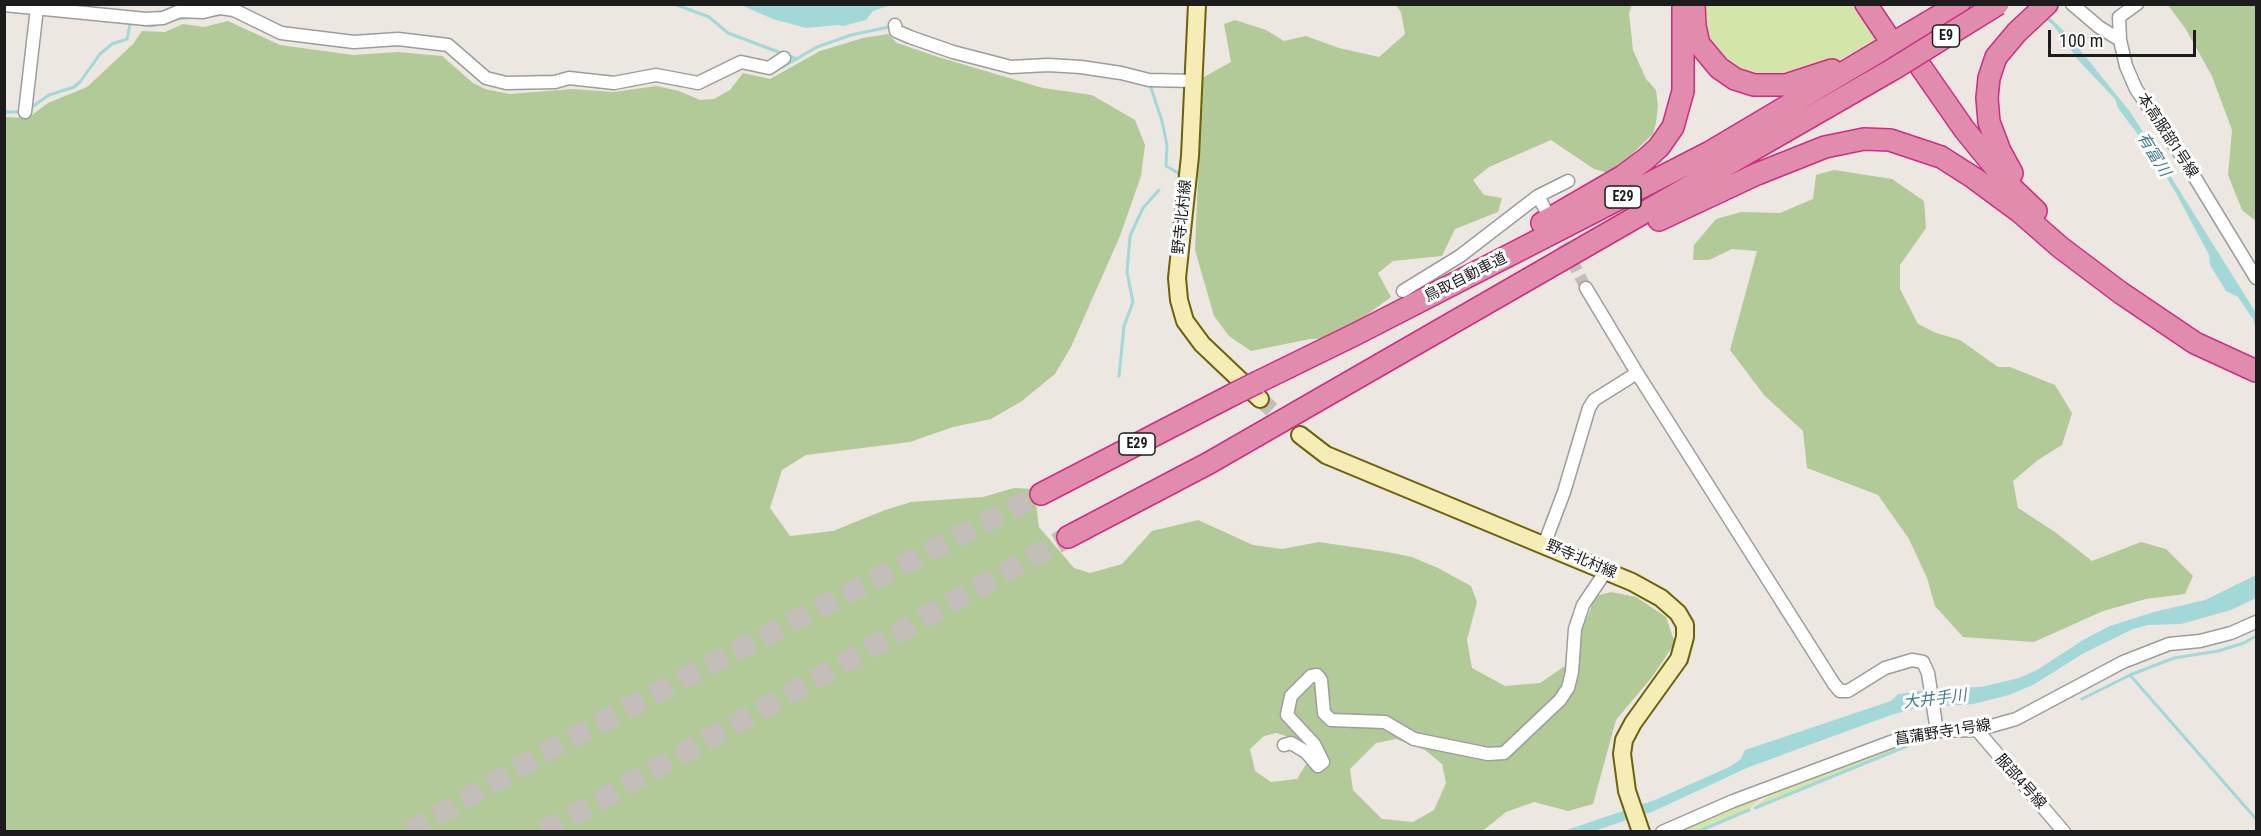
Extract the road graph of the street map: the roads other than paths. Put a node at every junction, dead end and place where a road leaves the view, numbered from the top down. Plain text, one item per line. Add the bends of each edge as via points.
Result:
1 (1197, 4) edge
2 (1683, 4) edge
3 (1695, 4) edge
4 (1866, 4) edge
5 (1878, 4) edge
6 (1959, 4) edge
7 (1998, 4) edge
8 (2047, 4) edge
9 (2072, 4) edge
10 (2137, 4) edge
11 (4, 5) edge
12 (37, 8) junction
13 (896, 25) dead end
14 (1926, 25) junction
15 (2120, 40) junction
16 (1895, 48) junction
17 (784, 58) dead end
18 (1193, 81) junction
19 (25, 112) dead end
20 (1568, 181) dead end
21 (1538, 196) junction
22 (1545, 209) dead end
23 (2020, 212) junction
24 (2066, 242) junction
25 (2256, 278) edge
26 (1523, 281) junction
27 (1586, 288) tunnel mouth
28 (1403, 291) dead end
29 (1356, 334) junction
30 (2196, 340) junction
31 (2256, 364) edge
32 (2256, 371) edge
33 (1637, 373) junction
34 (1259, 390) junction
35 (1300, 435) tunnel mouth
36 (1041, 494) tunnel mouth
37 (1068, 537) tunnel mouth
38 (1544, 545) junction
39 (1606, 570) junction
40 (2256, 622) edge
41 (1937, 726) junction
42 (1977, 730) junction
43 (1284, 745) dead end
44 (1641, 831) edge
45 (1662, 831) edge
46 (2064, 831) edge

1 - 18 street, 野寺北村線
2 - 29 highway via 1683,91 1673,127 1659,147 1623,176
3 - 14 highway via 1695,26 1708,57 1735,80 1766,86 1814,77
4 - 16 highway
5 - 16 highway
6 - 14 highway, E9
7 - 16 highway, E9, bridge
8 - 24 highway via 1996,57 1987,98 1989,122 2000,151 2014,176
9 - 15 street
10 - 15 street via 2119,17
11 - 12 street
12 - 17 street via 146,19 180,11 234,10 281,33 354,42 398,39 448,45 486,78 506,83 569,78 614,83 656,75 698,83 741,62 769,68
12 - 19 street
13 - 18 street via 896,31 910,37 1011,67 1081,67 1149,80
14 - 16 highway, E9
15 - 25 street, 本高服部1号線 via 2136,89
16 - 23 highway
16 - 24 highway via 2012,188
16 - 26 highway, 鳥取自動車道 / E29 via 1720,170
16 - 29 highway, 鳥取自動車道 / E29 via 1710,152
18 - 34 street, 野寺北村線 via 1190,156 1177,278 1179,300 1185,321 1202,344
20 - 21 street
21 - 22 street
21 - 28 street via 1460,256
23 - 26 highway via 1941,157 1890,140 1845,141 1757,174 1560,272
23 - 30 highway via 2121,293
24 - 30 highway
26 - 37 highway, 鳥取自動車道 / E29 via 1209,464
27 - 33 street
29 - 34 highway, 鳥取自動車道 / E29
30 - 31 highway
30 - 32 highway
33 - 38 street via 1594,400 1589,408
33 - 41 street via 1840,691 1848,691 1885,668 1912,660 1923,662
34 - 36 highway, 鳥取自動車道 / E29, bridge via 1234,394
35 - 38 street, 野寺北村線 via 1326,455
38 - 39 street, 野寺北村線
39 - 43 street via 1583,605 1575,629 1568,687 1560,700 1504,753 1488,754 1414,739 1385,722 1331,720 1324,712 1321,680 1317,675 1291,696 1287,715 1314,744 1323,762 1318,766 1292,743
39 - 44 street, 野寺北村線 via 1661,598 1685,625 1679,659 1624,740 1627,791
40 - 42 street, 菖蒲野寺1号線 via 2231,633 2160,647 2081,682 2029,713
41 - 42 street, 菖蒲野寺1号線
41 - 45 street, 菖蒲野寺1号線 via 1875,746
42 - 46 street, 服部4号線

